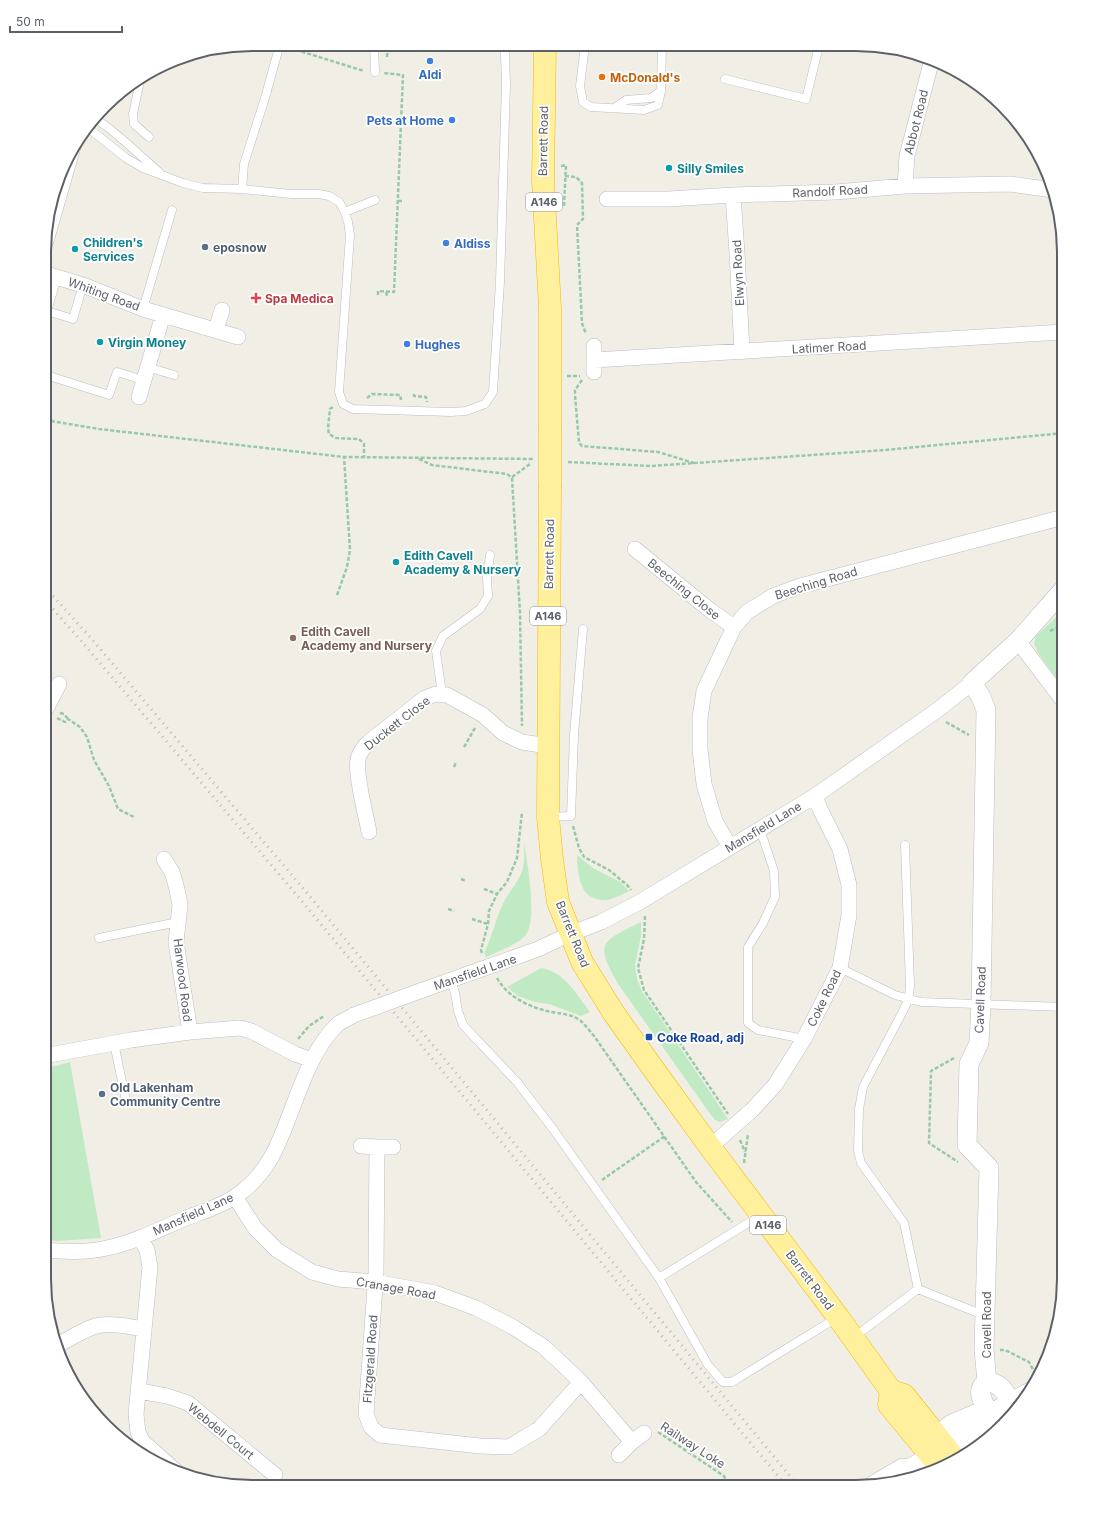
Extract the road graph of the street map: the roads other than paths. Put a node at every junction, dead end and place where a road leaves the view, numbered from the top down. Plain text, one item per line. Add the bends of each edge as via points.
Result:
1 (278, 51) edge
2 (374, 51) edge
3 (504, 51) edge
4 (545, 51) edge
5 (558, 51) edge
6 (584, 51) edge
7 (662, 51) edge
8 (818, 51) edge
9 (930, 65) edge
10 (375, 72) road end
11 (726, 79) dead end
12 (139, 86) edge
13 (100, 121) edge
14 (92, 131) edge
15 (149, 137) dead end
16 (165, 177) junction
17 (905, 186) junction
18 (242, 189) junction
19 (1046, 189) edge
20 (733, 195) junction
21 (608, 199) dead end
22 (375, 200) dead end
23 (172, 210) dead end
24 (345, 212) junction
25 (51, 276) edge
26 (83, 285) junction
27 (550, 308) junction
28 (143, 309) junction
29 (222, 310) dead end
30 (51, 312) edge
31 (163, 315) junction
32 (216, 330) junction
33 (1057, 332) edge
34 (238, 337) dead end
35 (742, 352) junction
36 (594, 360) road end
37 (145, 373) junction
38 (174, 375) dead end
39 (51, 377) edge
40 (139, 397) dead end
41 (1057, 519) edge
42 (636, 549) dead end
43 (490, 555) dead end
44 (1057, 597) edge
45 (734, 627) junction
46 (583, 629) dead end
47 (1018, 640) junction
48 (972, 683) junction
49 (59, 684) dead end
50 (1057, 693) edge
51 (442, 694) junction
52 (51, 699) edge
53 (548, 746) junction
54 (815, 796) junction
55 (548, 817) junction
56 (760, 829) junction
57 (369, 832) dead end
58 (905, 845) dead end
59 (730, 847) junction
60 (164, 859) dead end
61 (178, 922) junction
62 (570, 934) junction
63 (99, 938) dead end
64 (840, 968) junction
65 (451, 980) junction
66 (908, 998) junction
67 (981, 1003) junction
68 (1057, 1007) edge
69 (190, 1032) junction
70 (804, 1039) junction
71 (114, 1044) junction
72 (51, 1055) edge
73 (312, 1060) junction
74 (126, 1101) dead end
75 (361, 1146) dead end
76 (377, 1147) junction
77 (393, 1147) dead end
78 (710, 1147) junction
79 (235, 1197) junction
80 (761, 1215) junction
81 (140, 1238) junction
82 (51, 1245) edge
83 (659, 1278) junction
84 (375, 1282) junction
85 (918, 1289) junction
86 (986, 1316) junction
87 (838, 1317) junction
88 (144, 1329) junction
89 (853, 1338) junction
90 (62, 1343) edge
91 (581, 1382) junction
92 (987, 1382) junction
93 (139, 1391) junction
94 (1013, 1404) edge
95 (1010, 1407) edge
96 (989, 1414) junction
97 (644, 1432) road end
98 (632, 1442) junction
99 (939, 1452) edge
100 (619, 1455) dead end
101 (163, 1459) edge
102 (275, 1475) dead end
103 (887, 1477) edge

1 - 18 lane via 244,164
2 - 10 lane
3 - 24 lane via 506,93 500,282 493,392 485,404 466,411 451,412 353,409 343,404 339,392 350,235
4 - 27 highway, Barrett Road / A146 via 543,181
5 - 27 highway, Barrett Road / A146 via 559,166
6 - 7 lane via 580,86 583,102 591,106 644,110 658,105
8 - 11 lane via 806,99
9 - 17 street, Abbot Road via 907,156
12 - 15 lane via 133,114 134,124
13 - 16 lane via 112,129
14 - 16 lane via 126,158
16 - 18 lane via 203,188
17 - 19 street, Randolf Road via 1010,184
17 - 20 street, Randolf Road via 836,192
18 - 24 lane via 329,196 339,202
20 - 21 street, Randolf Road
20 - 35 street, Elwyn Road
22 - 24 lane
23 - 28 lane
25 - 26 street, Whiting Road
26 - 28 street, Whiting Road
26 - 30 lane via 73,319
27 - 53 highway, Barrett Road / A146, bridge
28 - 31 street, Whiting Road
29 - 32 street
31 - 32 street, Whiting Road
31 - 37 street
32 - 34 street, Whiting Road
33 - 35 street, Latimer Road
35 - 36 street, Latimer Road
37 - 38 lane
37 - 39 lane via 117,372 109,395
37 - 40 street
41 - 45 street, Beeching Road via 800,586 773,596 747,612
42 - 45 street, Beeching Close
43 - 51 lane via 488,596 480,609 443,636 436,651
44 - 47 street, Mansfield Lane
45 - 59 street, Beeching Road via 704,691 700,726 704,784 714,821
46 - 55 lane via 574,735 571,816
47 - 48 street, Mansfield Lane
47 - 50 street
48 - 54 street, Mansfield Lane
48 - 67 street, Cavell Road via 982,697 986,710
49 - 52 street
51 - 53 street, Duckett Close via 483,715 503,733 522,742
51 - 57 street, Duckett Close via 425,698 362,749 358,760 358,775
53 - 55 highway, Barrett Road / A146
54 - 56 street, Mansfield Lane
54 - 64 street, Coke Road via 840,849 848,885 850,915
55 - 62 highway, Barrett Road / A146 via 558,902
56 - 59 street, Mansfield Lane
56 - 70 lane via 774,871 774,897 763,923 748,947 748,1023 758,1030
58 - 66 lane via 910,985
59 - 62 street, Mansfield Lane via 638,903
60 - 61 street, Harwood Road via 172,872 177,889 180,905
61 - 63 lane
61 - 69 street, Harwood Road via 176,942
62 - 65 street, Mansfield Lane via 538,949
62 - 78 highway, Barrett Road / A146 via 582,962 613,1012
64 - 66 lane via 895,995
64 - 70 street, Coke Road
65 - 73 street, Mansfield Lane, bridge via 354,1015 339,1024
65 - 83 lane via 463,1025 517,1082
66 - 67 lane via 921,1002
66 - 85 lane via 863,1087 859,1109 858,1151 862,1164 904,1223
67 - 68 lane
67 - 86 street, Cavell Road via 979,1044 969,1064 967,1145 989,1168
69 - 71 street, Harwood Road
69 - 73 street, Harwood Road via 240,1028
70 - 78 street, Coke Road via 775,1084 752,1110
71 - 72 street, Harwood Road
71 - 74 lane
73 - 79 street, Mansfield Lane via 282,1137 271,1158 257,1179
75 - 76 street
76 - 77 street
76 - 84 street, Fitzgerald Road
78 - 80 highway, Barrett Road / A146
79 - 81 street, Mansfield Lane
79 - 84 street, Cranage Road via 254,1228 277,1250 312,1272 338,1279
80 - 83 lane
80 - 87 highway, Barrett Road / A146
81 - 82 street via 89,1251 62,1252
81 - 88 street, Mansfield Lane via 147,1250 150,1267
83 - 87 lane via 708,1365 723,1382 732,1382
84 - 91 street, Cranage Road via 435,1293 476,1308 544,1347
84 - 91 street, Fitzgerald Road via 366,1414 371,1427 380,1435 509,1447 539,1429
85 - 86 lane
85 - 89 lane
86 - 92 street, Cavell Road via 984,1349
87 - 89 highway, Barrett Road / A146
88 - 90 street via 100,1325
88 - 93 street, Mansfield Lane
89 - 99 highway, Barrett Road / A146 via 891,1391 904,1395
91 - 98 street, Cranage Road
92 - 94 street via 999,1384
92 - 96 street, Cavell Road via 981,1387 980,1392
93 - 101 street, Mansfield Lane via 136,1414 138,1432 142,1441
93 - 102 street, Webdell Court via 188,1403
95 - 96 street
96 - 99 street via 983,1425
97 - 98 street
98 - 100 street
99 - 103 street

